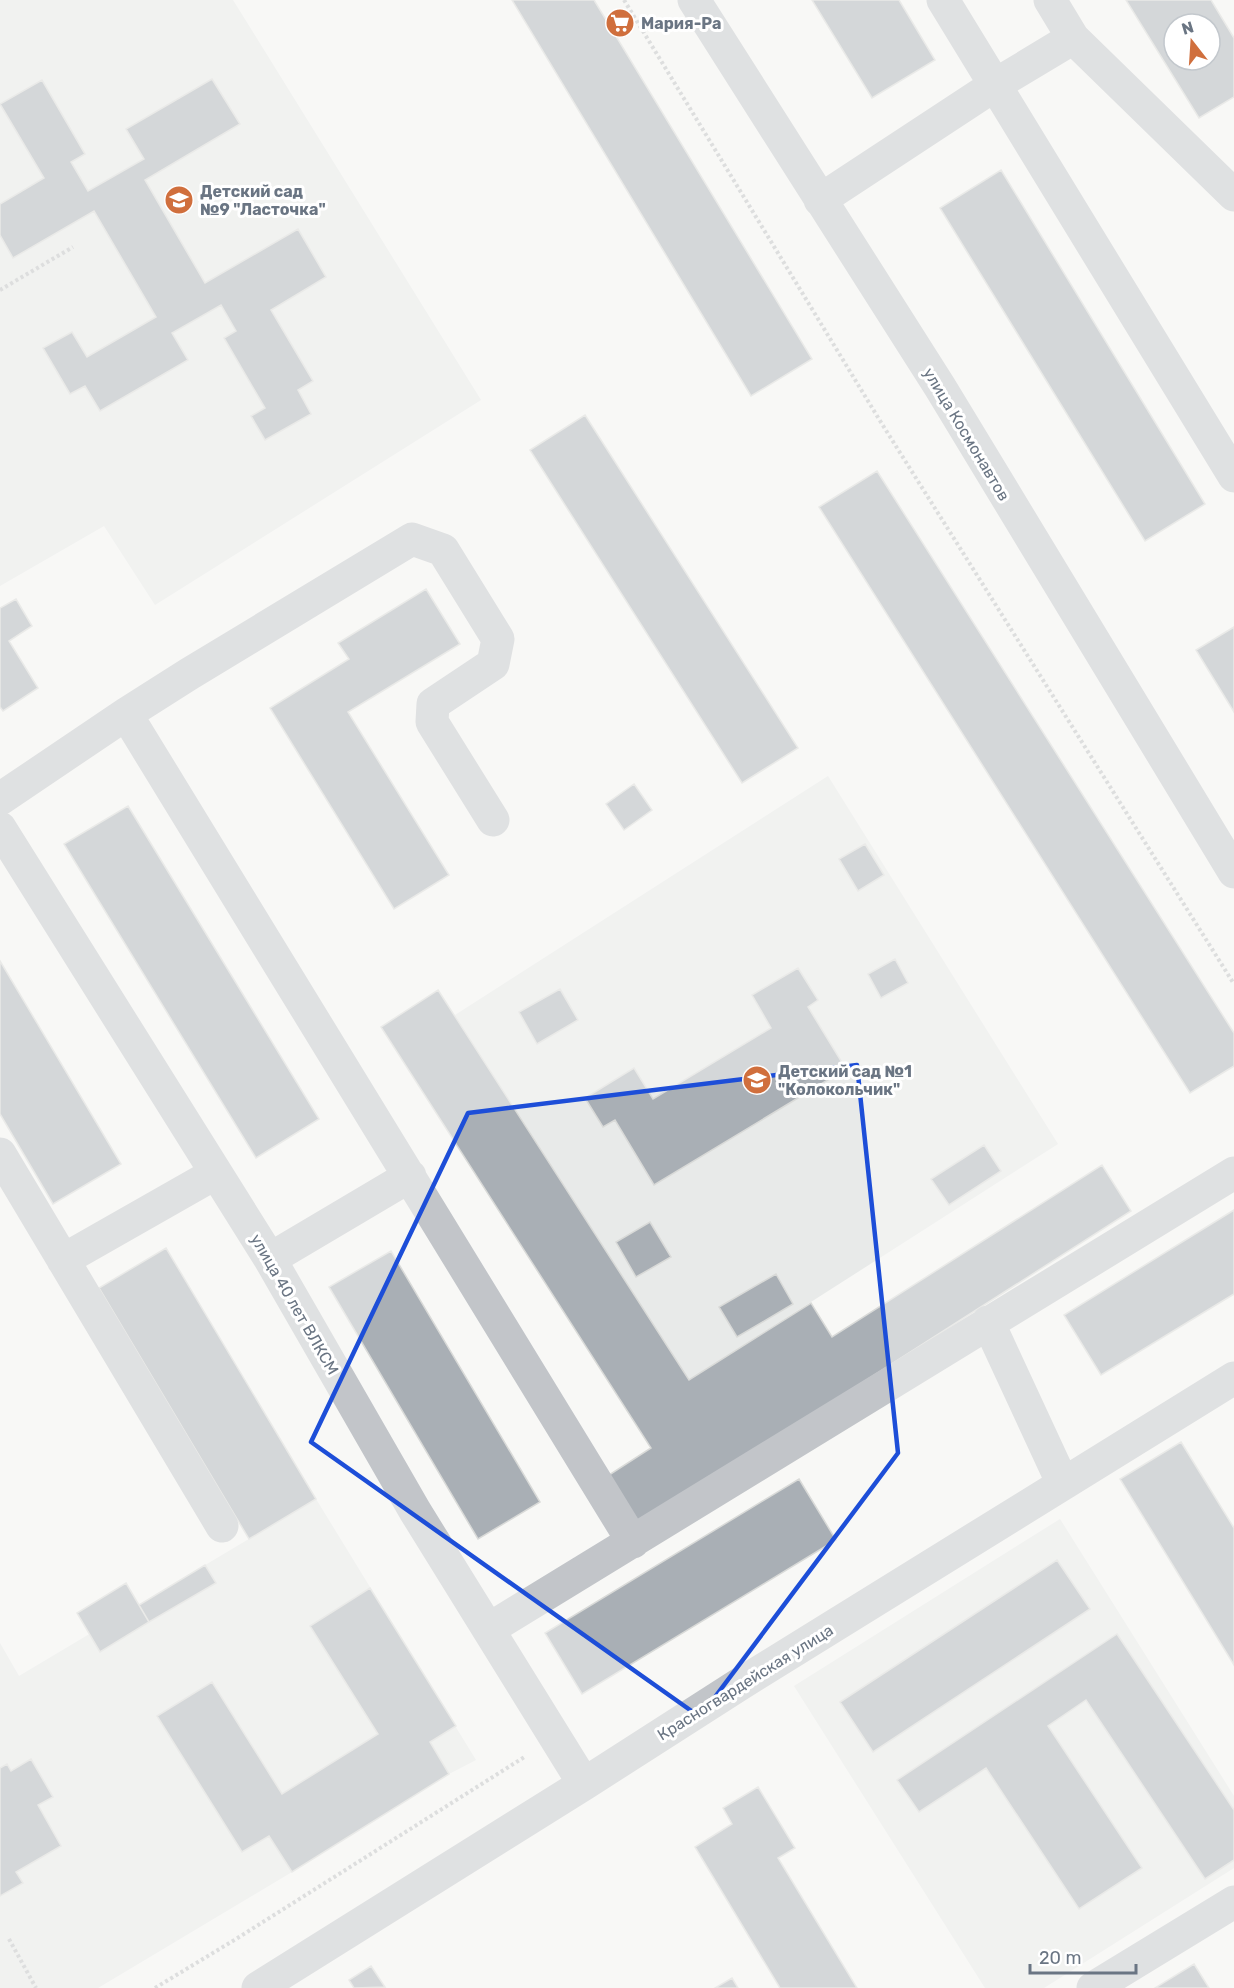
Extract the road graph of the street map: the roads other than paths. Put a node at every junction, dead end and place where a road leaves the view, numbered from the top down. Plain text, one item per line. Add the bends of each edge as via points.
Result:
1 (694, 0) edge
2 (943, 0) edge
3 (1050, 0) edge
4 (1073, 38) junction
5 (995, 85) junction
6 (1234, 195) edge
7 (820, 200) junction
8 (1234, 476) edge
9 (126, 714) junction
10 (0, 799) edge
11 (493, 820) dead end
12 (0, 828) edge
13 (1234, 872) edge
14 (0, 1154) edge
15 (216, 1173) junction
16 (1234, 1173) edge
17 (410, 1176) junction
18 (270, 1259) junction
19 (63, 1260) junction
20 (988, 1322) junction
21 (1234, 1378) edge
22 (1063, 1484) junction
23 (222, 1526) dead end
24 (633, 1542) junction
25 (489, 1629) junction
26 (584, 1784) junction
27 (1234, 1902) edge
28 (258, 1988) edge
29 (1093, 1988) edge

1 - 7 street, улица Космонавтов
2 - 5 street
3 - 4 street
4 - 5 street
4 - 6 street
5 - 7 street
5 - 8 street
7 - 13 street, улица Космонавтов via 939,387
9 - 10 street
9 - 11 street via 412,539 443,550 498,639 494,664 433,704 432,722
9 - 17 street
12 - 15 street, улица 40 лет ВЛКСМ
14 - 19 street
15 - 18 street, улица 40 лет ВЛКСМ
15 - 19 street
16 - 20 street
17 - 18 street
17 - 24 street
18 - 25 street, улица 40 лет ВЛКСМ via 415,1510
19 - 23 street
20 - 22 street
20 - 24 street
21 - 22 street, Красногвардейская улица
22 - 26 street, Красногвардейская улица
24 - 25 street
25 - 26 street, улица 40 лет ВЛКСМ
26 - 28 street, Красногвардейская улица
27 - 29 street

